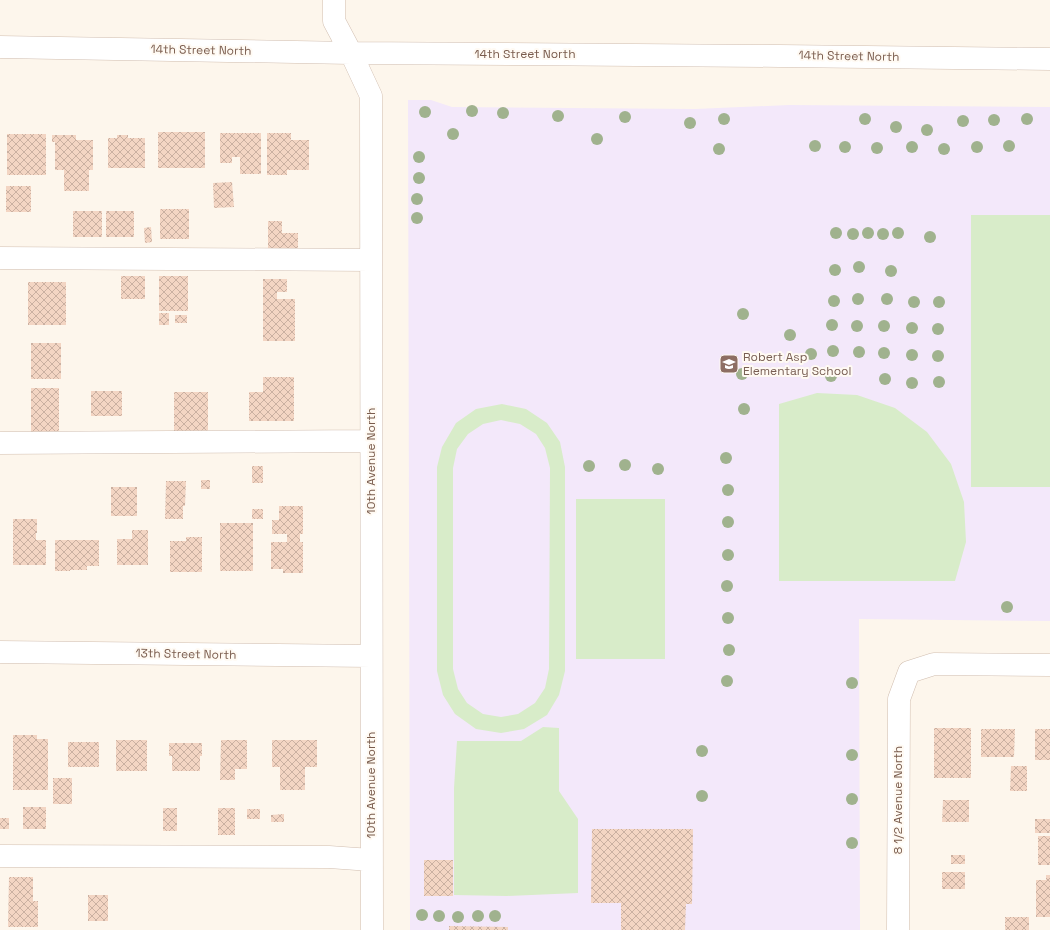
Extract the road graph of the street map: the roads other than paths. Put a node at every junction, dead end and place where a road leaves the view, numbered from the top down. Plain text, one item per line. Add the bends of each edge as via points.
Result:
1 (334, 0) edge
2 (0, 47) edge
3 (351, 53) junction
4 (1050, 59) edge
5 (0, 258) edge
6 (371, 260) junction
7 (371, 441) junction
8 (0, 443) edge
9 (0, 652) edge
10 (371, 656) junction
11 (1050, 665) edge
12 (0, 856) edge
13 (371, 860) junction
14 (372, 930) edge
15 (898, 930) edge

1 - 3 street, 10th Avenue North via 334,20
2 - 3 street, 14th Street North
3 - 4 street, 14th Street North
3 - 6 street, 10th Avenue North via 371,96
5 - 6 street
6 - 7 street, 10th Avenue North
7 - 8 street
7 - 10 street, 10th Avenue North
9 - 10 street, 13th Street North
10 - 13 street, 10th Avenue North
11 - 15 street, 8 1/2 Avenue North via 934,664 909,672 899,699
12 - 13 street via 329,857
13 - 14 street, 10th Avenue North

